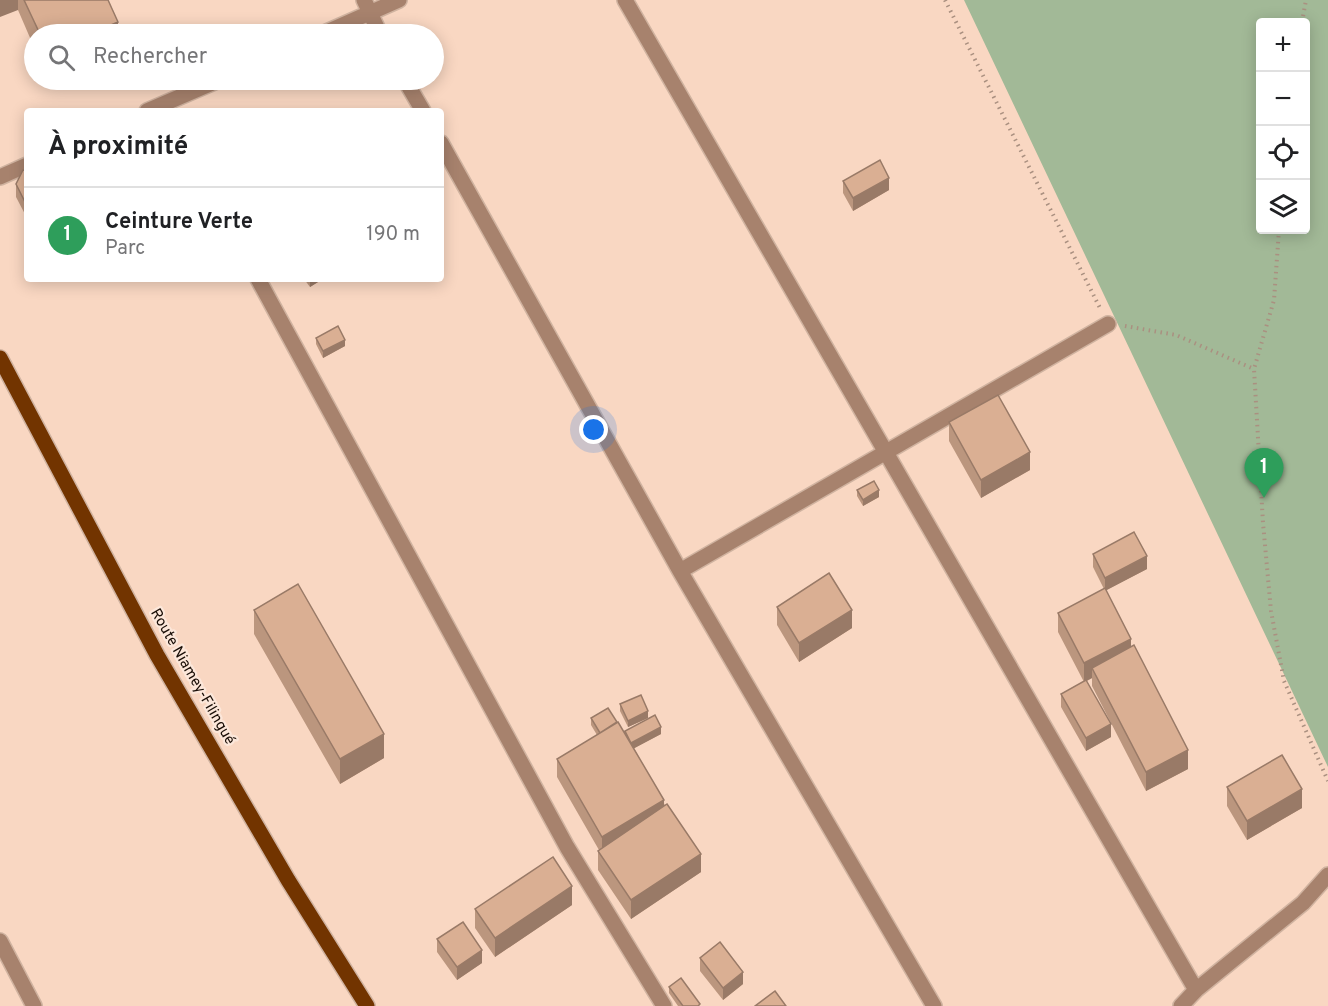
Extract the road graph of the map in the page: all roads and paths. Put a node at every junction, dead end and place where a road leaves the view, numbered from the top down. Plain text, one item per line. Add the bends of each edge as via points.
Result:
1 (399, 0) edge
2 (625, 0) edge
3 (945, 0) edge
4 (1306, 0) edge
5 (366, 7) edge
6 (1303, 18) edge
7 (338, 24) edge
8 (375, 24) edge
9 (199, 90) edge
10 (411, 90) edge
11 (165, 107) edge
12 (421, 108) edge
13 (444, 148) edge
14 (24, 166) edge
15 (0, 177) edge
16 (1279, 234) edge
17 (260, 282) edge
18 (1108, 324) junction
19 (0, 358) edge
20 (1254, 369) junction
21 (886, 452) junction
22 (680, 571) junction
23 (1328, 781) edge
24 (1328, 875) edge
25 (0, 941) edge
26 (1196, 990) junction
27 (34, 1006) edge
28 (367, 1006) edge
29 (664, 1006) edge
30 (934, 1006) edge
31 (1181, 1006) edge

1 - 5 street
2 - 21 street
3 - 18 path
4 - 6 path
5 - 7 street
5 - 8 street
9 - 11 street
10 - 12 street
13 - 22 street
14 - 15 street
16 - 20 path via 1274,300
17 - 29 street via 567,848
18 - 20 path via 1176,335
18 - 21 street
19 - 28 main road, Route Niamey-Filingué via 157,654 288,880
20 - 23 path via 1271,611 1284,681
21 - 22 street
21 - 26 street
22 - 30 street
24 - 26 street via 1302,903
25 - 27 street
26 - 31 street

